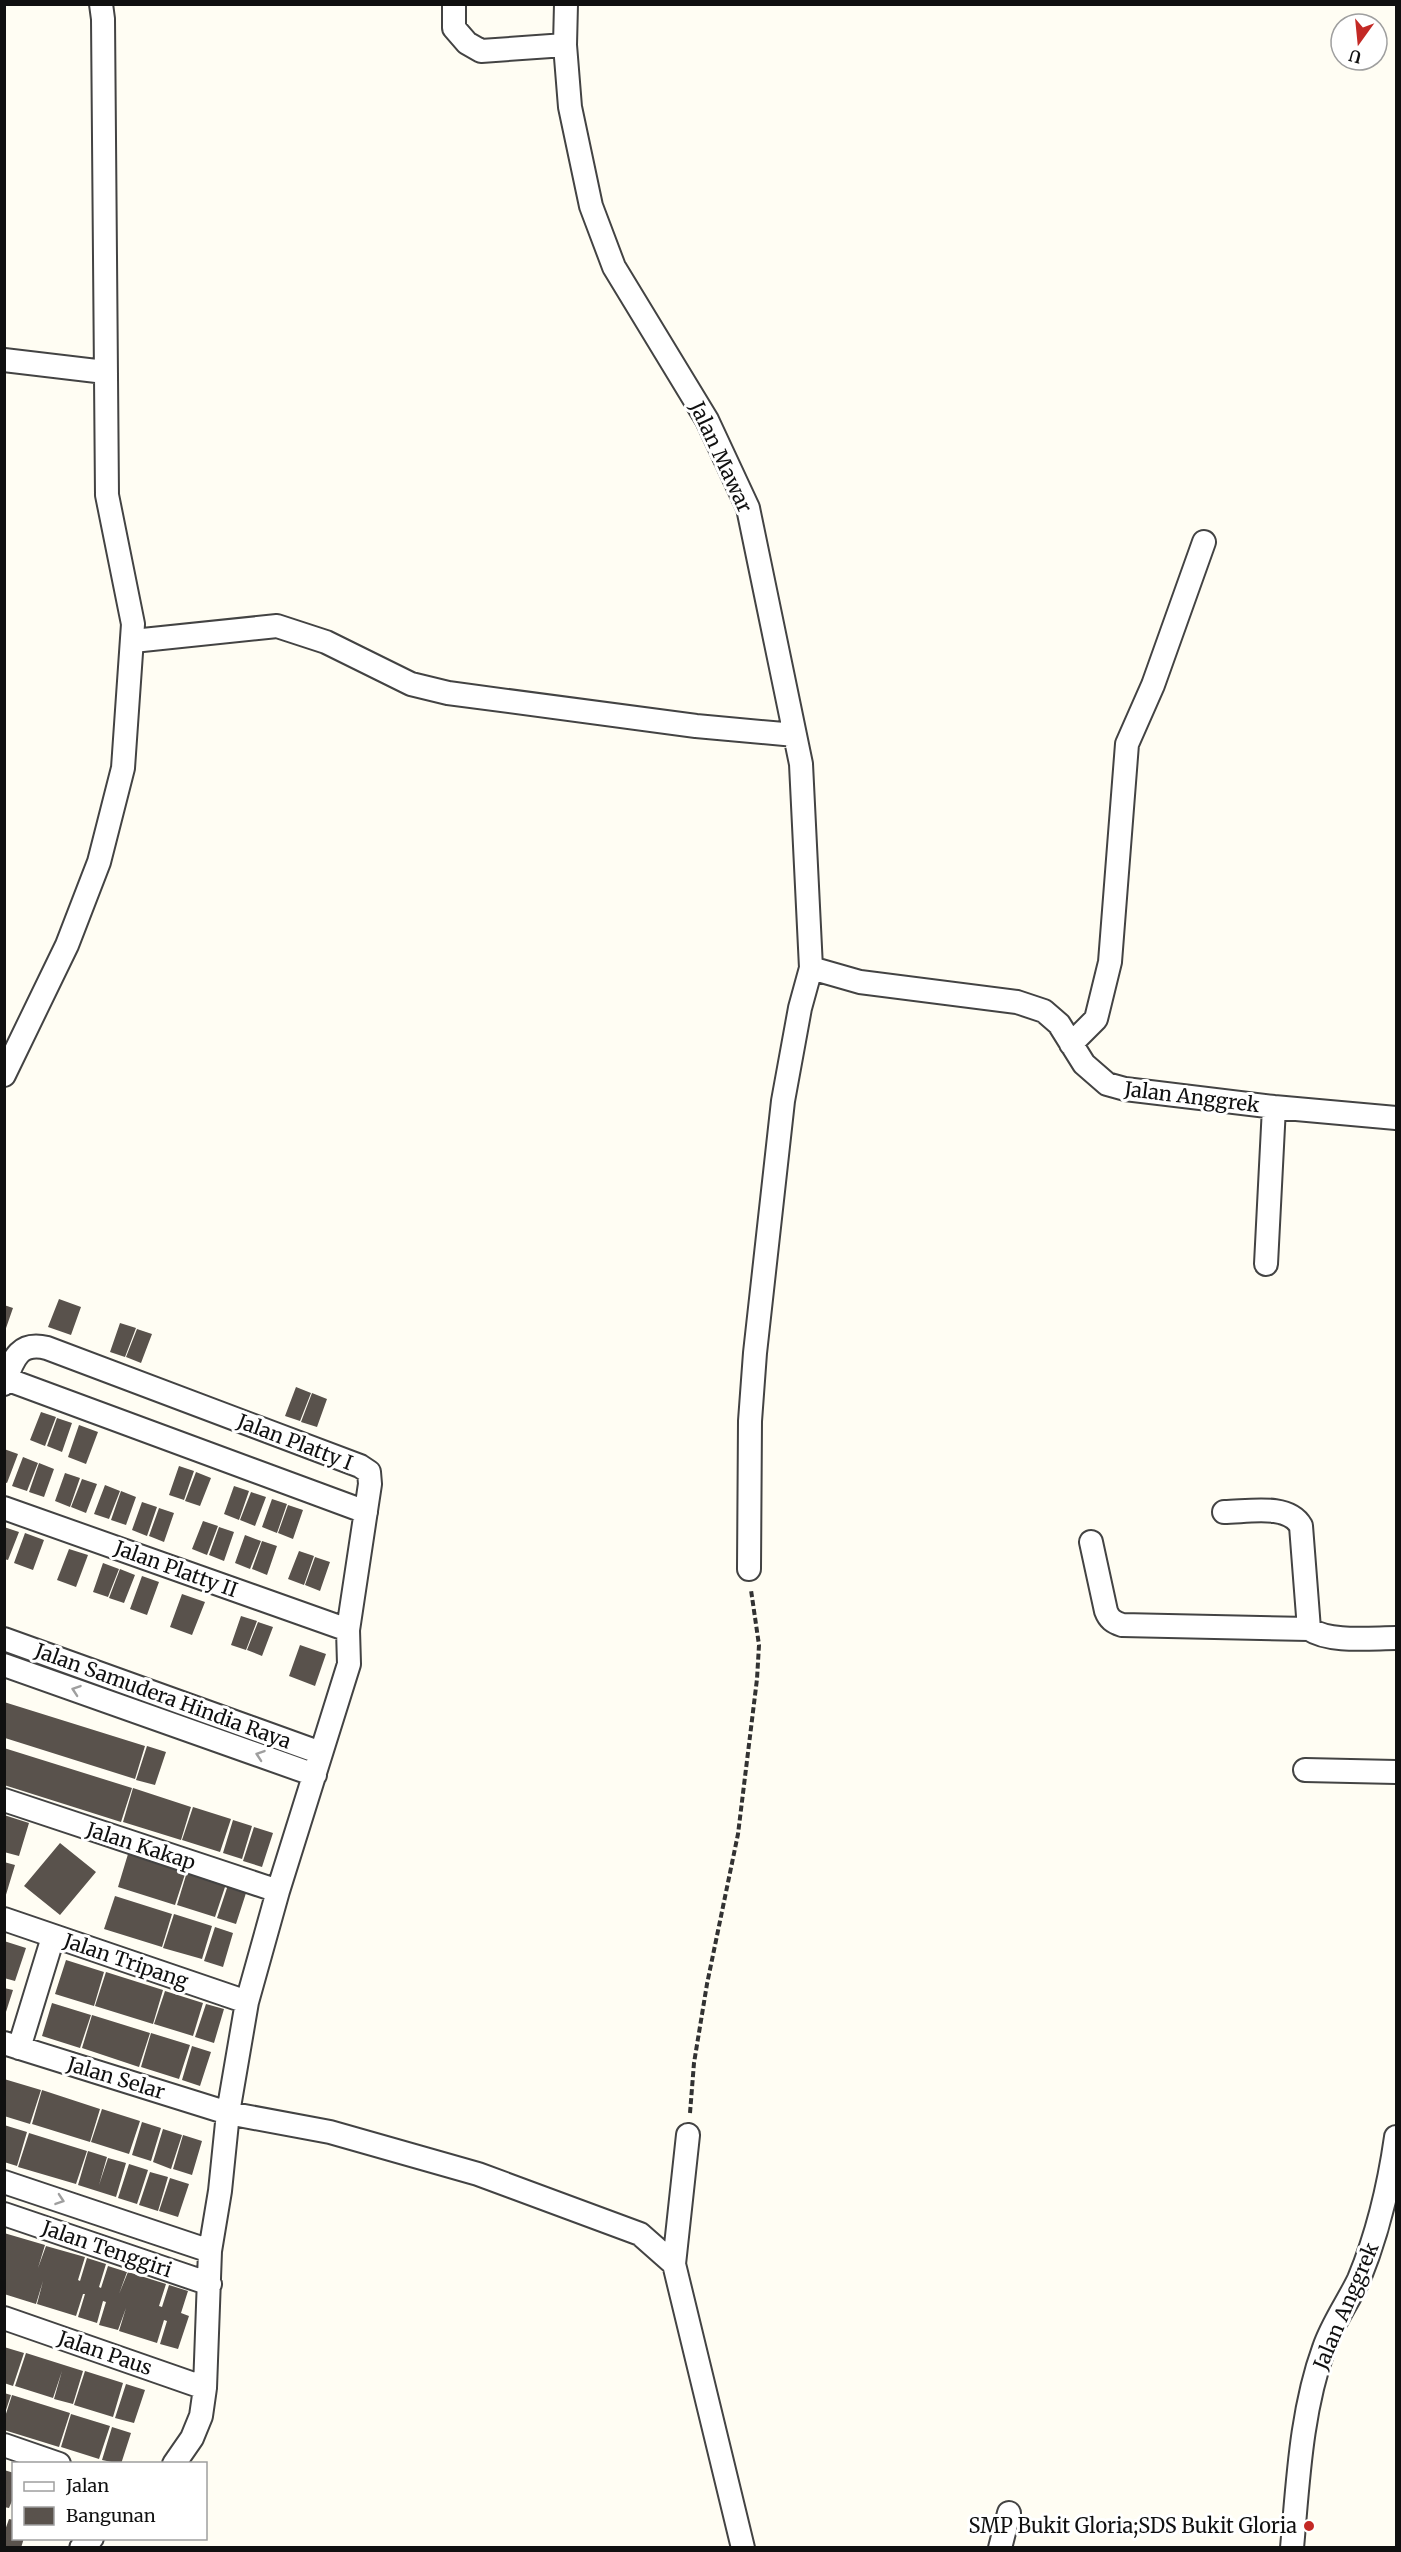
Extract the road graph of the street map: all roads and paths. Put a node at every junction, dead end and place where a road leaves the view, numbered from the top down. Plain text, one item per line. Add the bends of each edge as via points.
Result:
1 (101, 4) edge
2 (454, 4) edge
3 (566, 4) edge
4 (565, 45) junction
5 (4, 360) edge
6 (105, 372) junction
7 (1204, 542) dead end
8 (132, 641) junction
9 (795, 735) junction
10 (811, 968) junction
11 (1071, 1044) junction
12 (4, 1075) edge
13 (1274, 1107) junction
14 (1396, 1118) edge
15 (1266, 1264) dead end
16 (5, 1381) edge
17 (4, 1508) edge
18 (366, 1512) junction
19 (1224, 1512) dead end
20 (1091, 1542) dead end
21 (749, 1569) joint
22 (1309, 1629) junction
23 (348, 1630) junction
24 (1396, 1638) edge
25 (4, 1639) edge
26 (4, 1665) edge
27 (321, 1753) junction
28 (1305, 1770) dead end
29 (1396, 1772) edge
30 (315, 1775) junction
31 (4, 1800) edge
32 (278, 1891) junction
33 (4, 1919) edge
34 (53, 1937) junction
35 (247, 2002) junction
36 (12, 2045) edge
37 (228, 2113) junction
38 (688, 2135) joint
39 (1396, 2137) edge
40 (4, 2182) edge
41 (4, 2214) edge
42 (210, 2251) junction
43 (674, 2264) junction
44 (210, 2284) junction
45 (4, 2318) edge
46 (205, 2388) junction
47 (4, 2445) edge
48 (56, 2462) edge
49 (175, 2462) edge
50 (1009, 2513) dead end
51 (1298, 2546) edge
52 (743, 2547) edge
53 (1000, 2547) edge

1 - 6 street
2 - 4 street via 454,28 467,43 482,51
3 - 4 street, Jalan Mawar
4 - 9 street, Jalan Mawar via 570,107 591,206 614,267 707,420 748,508
5 - 6 street
6 - 8 street via 106,495 133,624
7 - 11 street via 1154,685 1127,744 1110,962 1096,1019
8 - 9 street via 277,626 326,642 411,684 447,693
8 - 12 street via 123,768 99,862 67,945
9 - 10 street, Jalan Mawar via 802,774
10 - 11 street, Jalan Anggrek via 887,987 1017,1002 1044,1011 1059,1024
10 - 21 street, Jalan Mawar via 783,1101 755,1353 750,1421
11 - 13 street, Jalan Anggrek via 1084,1064 1107,1084
13 - 14 street, Jalan Anggrek
13 - 15 street
16 - 18 street
16 - 18 street, Jalan Platty I via 23,1348 47,1348 360,1466 369,1472
17 - 23 street, Jalan Platty II
18 - 23 street, Jalan Platty I
19 - 22 street via 1279,1511 1297,1519 1301,1526
20 - 22 street via 1106,1611 1115,1623
21 - 38 path via 759,1645 757,1679 738,1834 694,2063
22 - 24 street via 1331,1637
23 - 27 street, Jalan Platty I via 349,1664
25 - 27 street, Jalan Samudera Hindia Raya
30 -> 26 street, Jalan Samudera Hindia Raya
27 - 30 street, Jalan Platty I
28 - 29 street
30 - 32 street, Jalan Platty I
31 - 32 street, Jalan Kakap
32 - 35 street, Jalan Platty I
33 - 34 street, Jalan Tripang
34 - 35 street, Jalan Tripang
34 - 36 street
35 - 37 street, Jalan Platty I
36 - 37 street, Jalan Selar
37 - 42 street, Jalan Platty I
37 - 43 street, Jalan Selar via 330,2132 478,2174 640,2234
38 - 43 street
39 - 51 street, Jalan Anggrek via 1377,2234 1324,2347 1315,2377 1307,2418
40 -> 42 street, Jalan Tenggiri
41 - 44 street, Jalan Tenggiri
42 - 44 street, Jalan Platty I
43 - 52 street
44 - 46 street, Jalan Platty I
45 - 46 street, Jalan Paus
46 - 49 street, Jalan Platty I via 201,2416 192,2438
47 - 48 street
50 - 53 street

